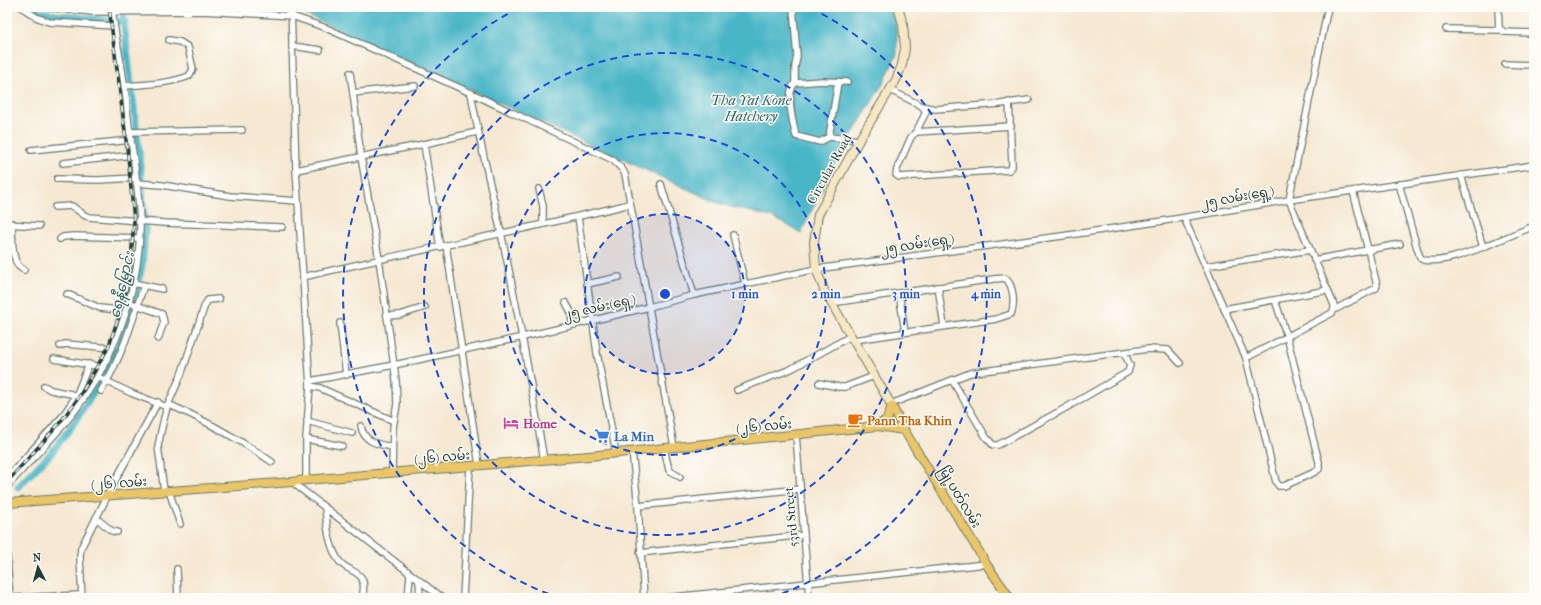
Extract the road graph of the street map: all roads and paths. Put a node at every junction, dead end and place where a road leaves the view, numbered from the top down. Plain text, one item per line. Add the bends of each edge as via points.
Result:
1 (21, 7) edge
2 (46, 7) edge
3 (291, 7) edge
4 (793, 7) edge
5 (898, 7) edge
6 (1328, 7) edge
7 (1498, 7) edge
8 (106, 10) edge
9 (128, 10) edge
10 (114, 12) edge
11 (292, 16) junction
12 (114, 25) junction
13 (1446, 29) dead end
14 (1500, 30) junction
15 (1534, 33) edge
16 (168, 40) dead end
17 (292, 46) junction
18 (320, 50) dead end
19 (1505, 64) dead end
20 (1534, 65) edge
21 (350, 73) dead end
22 (838, 82) junction
23 (847, 82) dead end
24 (795, 83) junction
25 (124, 86) junction
26 (415, 86) dead end
27 (890, 90) junction
28 (353, 93) junction
29 (472, 94) junction
30 (1029, 100) dead end
31 (1009, 102) junction
32 (922, 106) junction
33 (1011, 126) junction
34 (242, 130) dead end
35 (129, 132) junction
36 (477, 132) junction
37 (916, 132) junction
38 (829, 137) junction
39 (131, 140) junction
40 (859, 140) junction
41 (424, 144) junction
42 (31, 150) dead end
43 (133, 155) junction
44 (361, 157) junction
45 (62, 163) dead end
46 (1534, 165) edge
47 (296, 170) junction
48 (1461, 175) junction
49 (57, 179) dead end
50 (136, 181) junction
51 (661, 184) dead end
52 (1400, 184) junction
53 (539, 189) dead end
54 (1353, 191) junction
55 (1288, 200) junction
56 (298, 201) junction
57 (630, 204) junction
58 (55, 207) dead end
59 (578, 217) junction
60 (1184, 218) junction
61 (140, 222) junction
62 (9, 224) edge
63 (543, 224) junction
64 (39, 226) dead end
65 (1534, 226) edge
66 (282, 227) dead end
67 (501, 233) junction
68 (733, 235) dead end
69 (139, 238) junction
70 (60, 239) dead end
71 (1400, 244) dead end
72 (443, 246) junction
73 (1483, 247) junction
74 (1310, 250) junction
75 (1368, 250) junction
76 (379, 259) junction
77 (1314, 260) junction
78 (1205, 266) junction
79 (816, 269) junction
80 (24, 270) dead end
81 (303, 277) junction
82 (619, 277) dead end
83 (133, 283) junction
84 (587, 284) junction
85 (745, 284) junction
86 (144, 285) junction
87 (938, 287) junction
88 (162, 289) dead end
89 (1328, 290) junction
90 (899, 293) junction
91 (67, 294) dead end
92 (694, 295) junction
93 (219, 299) dead end
94 (1275, 300) junction
95 (128, 302) junction
96 (566, 303) dead end
97 (831, 303) junction
98 (138, 306) junction
99 (425, 307) dead end
100 (649, 307) junction
101 (1224, 309) junction
102 (1334, 310) junction
103 (126, 311) junction
104 (387, 316) junction
105 (592, 320) junction
106 (340, 323) dead end
107 (572, 324) junction
108 (944, 326) junction
109 (905, 332) junction
110 (523, 337) junction
111 (1287, 337) junction
112 (852, 338) junction
113 (158, 339) dead end
114 (60, 346) dead end
115 (112, 348) junction
116 (461, 350) junction
117 (1124, 353) junction
118 (1246, 358) junction
119 (54, 359) dead end
120 (1180, 363) dead end
121 (89, 364) junction
122 (394, 365) junction
123 (103, 367) junction
124 (346, 375) junction
125 (874, 376) junction
126 (102, 379) junction
127 (952, 380) junction
128 (819, 383) dead end
129 (310, 384) junction
130 (44, 386) dead end
131 (737, 390) dead end
132 (101, 391) dead end
133 (76, 396) junction
134 (83, 400) junction
135 (158, 402) junction
136 (167, 405) junction
137 (891, 405) junction
138 (307, 421) junction
139 (394, 421) junction
140 (361, 426) dead end
141 (878, 426) junction
142 (904, 430) junction
143 (352, 433) dead end
144 (796, 435) junction
145 (306, 439) junction
146 (342, 446) dead end
147 (392, 447) junction
148 (674, 447) junction
149 (664, 448) junction
150 (632, 451) junction
151 (616, 453) junction
152 (544, 460) junction
153 (272, 462) dead end
154 (479, 465) junction
155 (470, 466) junction
156 (392, 473) junction
157 (680, 477) dead end
158 (7, 478) edge
159 (306, 480) junction
160 (292, 482) junction
161 (7, 487) edge
162 (800, 489) junction
163 (167, 491) junction
164 (107, 496) junction
165 (7, 503) edge
166 (638, 506) junction
167 (325, 508) junction
168 (96, 518) junction
169 (180, 524) dead end
170 (117, 532) dead end
171 (804, 535) junction
172 (640, 553) junction
173 (7, 556) edge
174 (986, 564) junction
175 (177, 569) dead end
176 (410, 574) junction
177 (419, 580) junction
178 (808, 582) junction
179 (82, 596) edge
180 (10, 598) edge
181 (178, 598) edge
182 (362, 598) edge
183 (408, 598) edge
184 (420, 598) edge
185 (442, 598) edge
186 (463, 598) edge
187 (644, 598) edge
188 (664, 598) edge
189 (809, 598) edge
190 (1010, 598) edge

1 - 12 street via 49,22
2 - 8 street
3 - 11 street
4 - 24 street via 797,56
5 - 27 street, Circular Road via 906,48 902,65
6 - 55 street
7 - 14 street
8 - 10 street
9 - 10 street
9 - 11 street
10 - 12 street
11 - 17 street
11 - 29 street via 326,28
12 - 25 street
13 - 14 street
14 - 15 street
16 - 25 street via 180,42 188,47 192,72 189,76 157,83
17 - 18 street
17 - 47 street
19 - 20 street
21 - 28 street
22 - 23 street
22 - 24 street
22 - 38 street
24 - 38 street via 791,89 792,118 796,136 820,142
25 - 35 street
26 - 28 street
27 - 32 street
27 - 40 street, Circular Road
28 - 44 street
29 - 36 street
29 - 57 street via 613,160 624,170
30 - 31 street
31 - 32 street via 935,109
31 - 33 street
32 - 37 street via 926,112
33 - 37 street
33 - 37 street via 1012,167 1009,170 899,177 896,175 897,169 911,137
34 - 35 street
35 - 39 street
36 - 41 street
36 - 67 street
38 - 40 street
39 - 42 street
39 - 43 street
40 - 79 street, Circular Road via 818,215 814,242
41 - 44 street
41 - 72 street
43 - 45 street
43 - 50 street
44 - 47 street
44 - 76 street
46 - 48 street, ၂၅ လမ်း(ရှေ့)
47 - 56 street
48 - 52 street, ၂၅ လမ်း(ရှေ့)
48 - 73 street
49 - 50 street
50 - 56 street via 230,196
50 - 61 street
51 - 92 street
52 - 54 street, ၂၅ လမ်း(ရှေ့)
52 - 73 street via 1417,248 1423,260 1449,257
53 - 63 street via 543,206
54 - 55 street, ၂၅ လမ်း(ရှေ့)
54 - 75 street
55 - 60 street, ၂၅ လမ်း(ရှေ့)
55 - 74 street
56 - 81 street
57 - 59 street
57 - 100 street
58 - 61 street via 72,206 89,217
59 - 63 street
59 - 84 street
60 - 78 street
60 - 79 street, ၂၅ လမ်း(ရှေ့)
61 - 66 street
61 - 69 street
62 - 64 street
62 - 80 street via 15,262
63 - 67 street
65 - 73 street
67 - 72 street
67 - 110 street
68 - 85 street
69 - 70 street via 73,236
69 - 83 street
71 - 75 street
72 - 76 street
72 - 116 street
74 - 77 street
74 - 78 street
75 - 77 street
75 - 102 street via 1376,288
76 - 81 street
76 - 104 street
77 - 89 street
78 - 101 street
79 - 85 street, ၂၅ လမ်း(ရှေ့)
79 - 97 street, Circular Road
81 - 129 street
82 - 84 street
83 - 86 street
83 - 95 street
84 - 105 street
85 - 92 street, ၂၅ လမ်း(ရှေ့)
86 - 88 street
86 - 98 street
87 - 90 street
87 - 108 street
87 - 108 street via 1005,278 1012,288 1011,314
89 - 94 street
89 - 102 street
90 - 97 street
90 - 109 street
91 - 103 street via 100,308
92 - 100 street, ၂၅ လမ်း(ရှေ့)
93 - 136 street via 208,300 205,305 188,357
94 - 101 street
94 - 111 street
95 - 98 street
95 - 103 street
96 - 107 street via 571,312
97 - 112 street, Circular Road
98 - 113 street via 160,313 164,322
98 - 126 street via 125,346
99 - 104 street via 400,315
100 - 105 street, ၂၅ လမ်း(ရှေ့)
100 - 148 street
101 - 118 street
102 - 111 street
103 - 115 street
104 - 122 street
105 - 107 street, ၂၅ လမ်း(ရှေ့)
105 - 151 street
106 - 124 street
107 - 110 street, ၂၅ လမ်း(ရှေ့)
108 - 109 street
109 - 112 street
110 - 116 street, ၂၅ လမ်း(ရှေ့)
110 - 152 street
111 - 118 street
111 - 118 street via 1319,469 1284,486 1279,486 1276,482
112 - 125 street, Circular Road
112 - 131 street via 791,369
114 - 115 street via 65,344
115 - 123 street
116 - 122 street, ၂၅ လမ်း(ရှေ့)
116 - 154 street
117 - 120 street via 1148,349 1168,350
117 - 127 street via 983,371
117 - 127 street via 1130,364 1128,372 998,445 993,445 986,437
119 - 121 street
121 - 123 street
121 - 133 street
122 - 124 street, ၂၅ လမ်း(ရှေ့)
122 - 139 street via 397,393
123 - 126 street
124 - 129 street, ၂၅ လမ်း(ရှေ့)
125 - 128 street via 845,387
125 - 137 street, Circular Road
126 - 132 street
126 - 134 street
126 - 135 street
127 - 137 street
129 - 138 street
129 - 139 street
130 - 133 street via 50,390
133 - 134 street
133 - 158 street via 52,429
134 - 161 street via 58,432
135 - 136 street
135 - 164 street
136 - 153 street via 215,426
136 - 163 street via 158,446
137 - 141 main road via 887,419
137 - 142 main road, မြို့ပတ်လမ်း
138 - 143 street
138 - 145 street
139 - 147 street
140 - 147 street via 367,438
141 - 142 main road, (၂၆) လမ်း
141 - 144 main road, (၂၆) လမ်း
142 - 174 main road, မြို့ပတ်လမ်း
144 - 148 main road, (၂၆) လမ်း
144 - 162 street, 53rd Street
145 - 146 street
145 - 159 street
147 - 156 street
148 - 149 main road, (၂၆) လမ်း
149 - 150 main road, (၂၆) လမ်း
149 - 157 street via 669,470
150 - 151 main road, (၂၆) လမ်း
150 - 166 street
151 - 152 main road, (၂၆) လမ်း
152 - 154 main road, (၂၆) လမ်း
154 - 155 main road, (၂၆) လမ်း
155 - 156 main road, (၂၆) လမ်း
155 - 186 street
156 - 159 main road, (၂၆) လမ်း
159 - 160 main road, (၂၆) လမ်း
160 - 163 main road, (၂၆) လမ်း
160 - 167 street
162 - 166 street
162 - 171 street, 53rd Street
163 - 164 main road, (၂၆) လမ်း
163 - 169 street
164 - 165 main road, (၂၆) လမ်း
164 - 168 street
166 - 172 street
167 - 176 street
167 - 182 street via 332,549 342,564 364,580
168 - 170 street
168 - 179 street via 80,552
171 - 172 street
171 - 178 street, 53rd Street
172 - 187 street
173 - 180 street
174 - 178 street
174 - 190 main road, မြို့ပတ်လမ်း
175 - 181 street
176 - 177 street
176 - 183 street
177 - 184 street
177 - 185 street
178 - 188 street
178 - 189 street, 53rd Street
179 - 180 street

